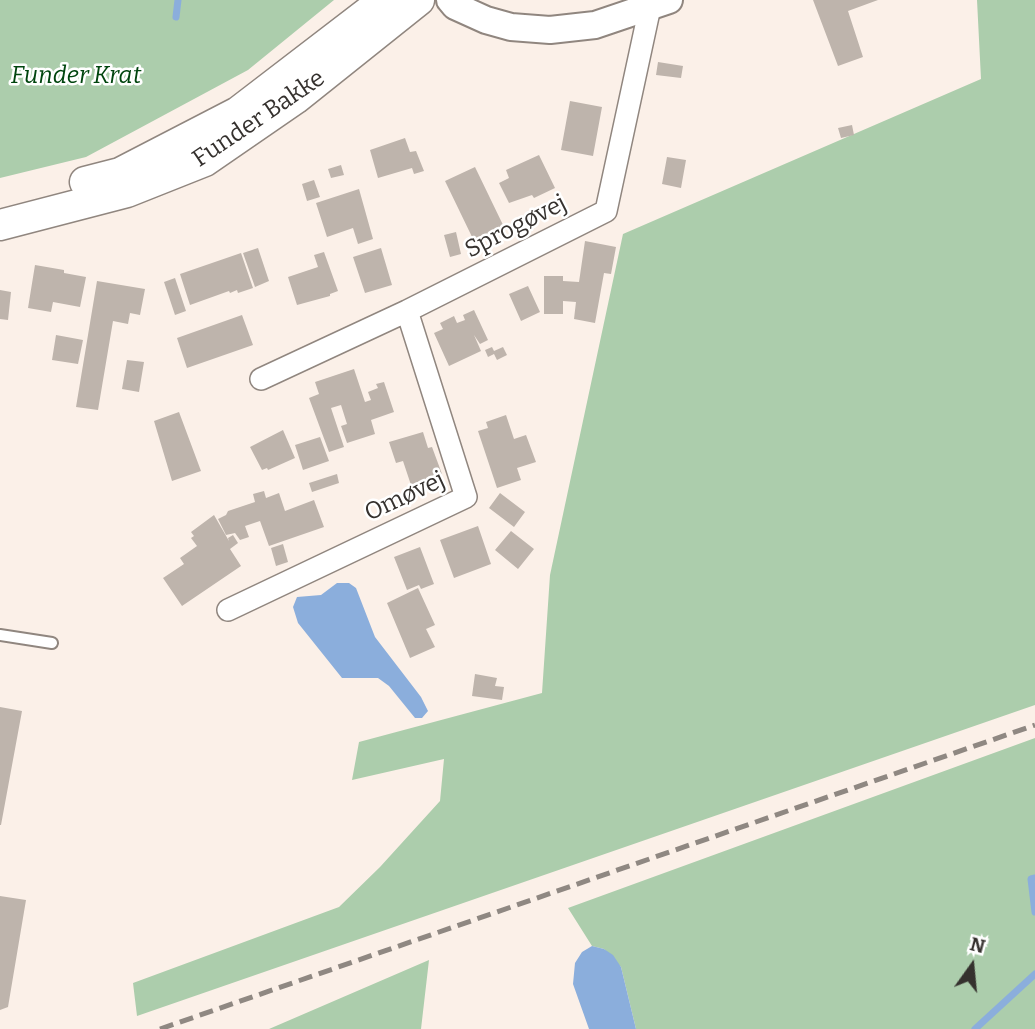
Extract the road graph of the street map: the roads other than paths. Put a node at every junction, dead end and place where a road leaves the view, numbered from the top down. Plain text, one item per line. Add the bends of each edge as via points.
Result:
1 (384, 0) edge
2 (419, 0) edge
3 (450, 0) edge
4 (660, 3) edge
5 (0, 205) edge
6 (0, 225) edge
7 (407, 311) junction
8 (261, 379) dead end
9 (228, 610) dead end
10 (0, 635) edge
11 (52, 643) dead end

1 - 5 main road, Funder Bakke via 238,111 120,173
2 - 6 main road, Funder Bakke via 295,99 205,161 127,192
3 - 4 street via 486,20 537,30 595,25
4 - 7 street, Sprogøvej via 606,211
7 - 8 street, Sprogøvej
7 - 9 street, Omøvej via 466,497
10 - 11 lane

